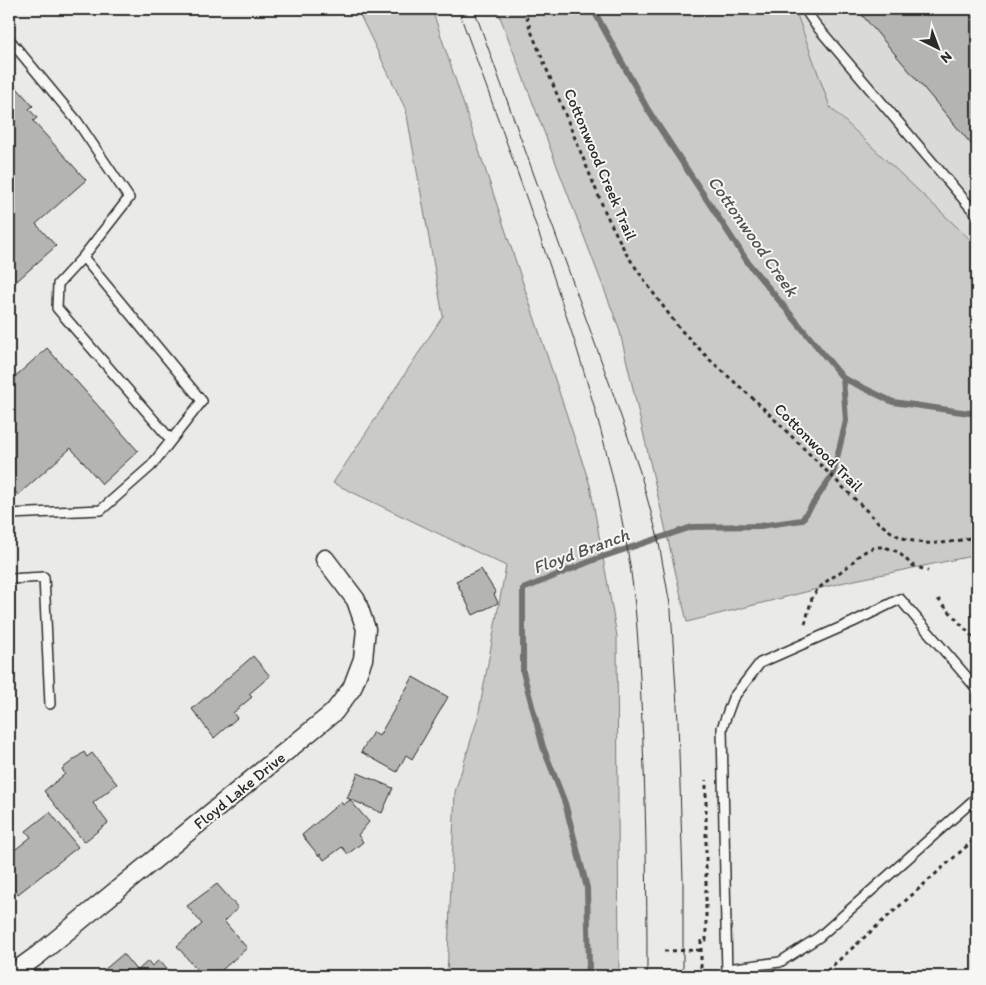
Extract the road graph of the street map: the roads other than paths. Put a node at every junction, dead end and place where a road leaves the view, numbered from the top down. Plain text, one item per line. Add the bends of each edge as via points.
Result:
1 (805, 9) edge
2 (9, 39) edge
3 (977, 215) edge
4 (83, 257) junction
5 (171, 440) junction
6 (9, 514) edge
7 (325, 560) dead end
8 (9, 579) edge
9 (977, 689) edge
10 (50, 704) dead end
11 (977, 796) edge
12 (727, 972) edge
13 (9, 976) edge

1 - 3 lane
2 - 4 lane via 77,121 129,198
4 - 5 lane via 58,284 57,308
4 - 5 lane via 202,401
5 - 6 lane via 151,466 101,510
7 - 13 street, Floyd Lake Drive via 356,600 366,629 363,660 352,688 334,712
8 - 10 lane via 44,577
9 - 12 lane via 900,599 760,663 732,698 722,728
11 - 12 lane via 818,937 780,962

